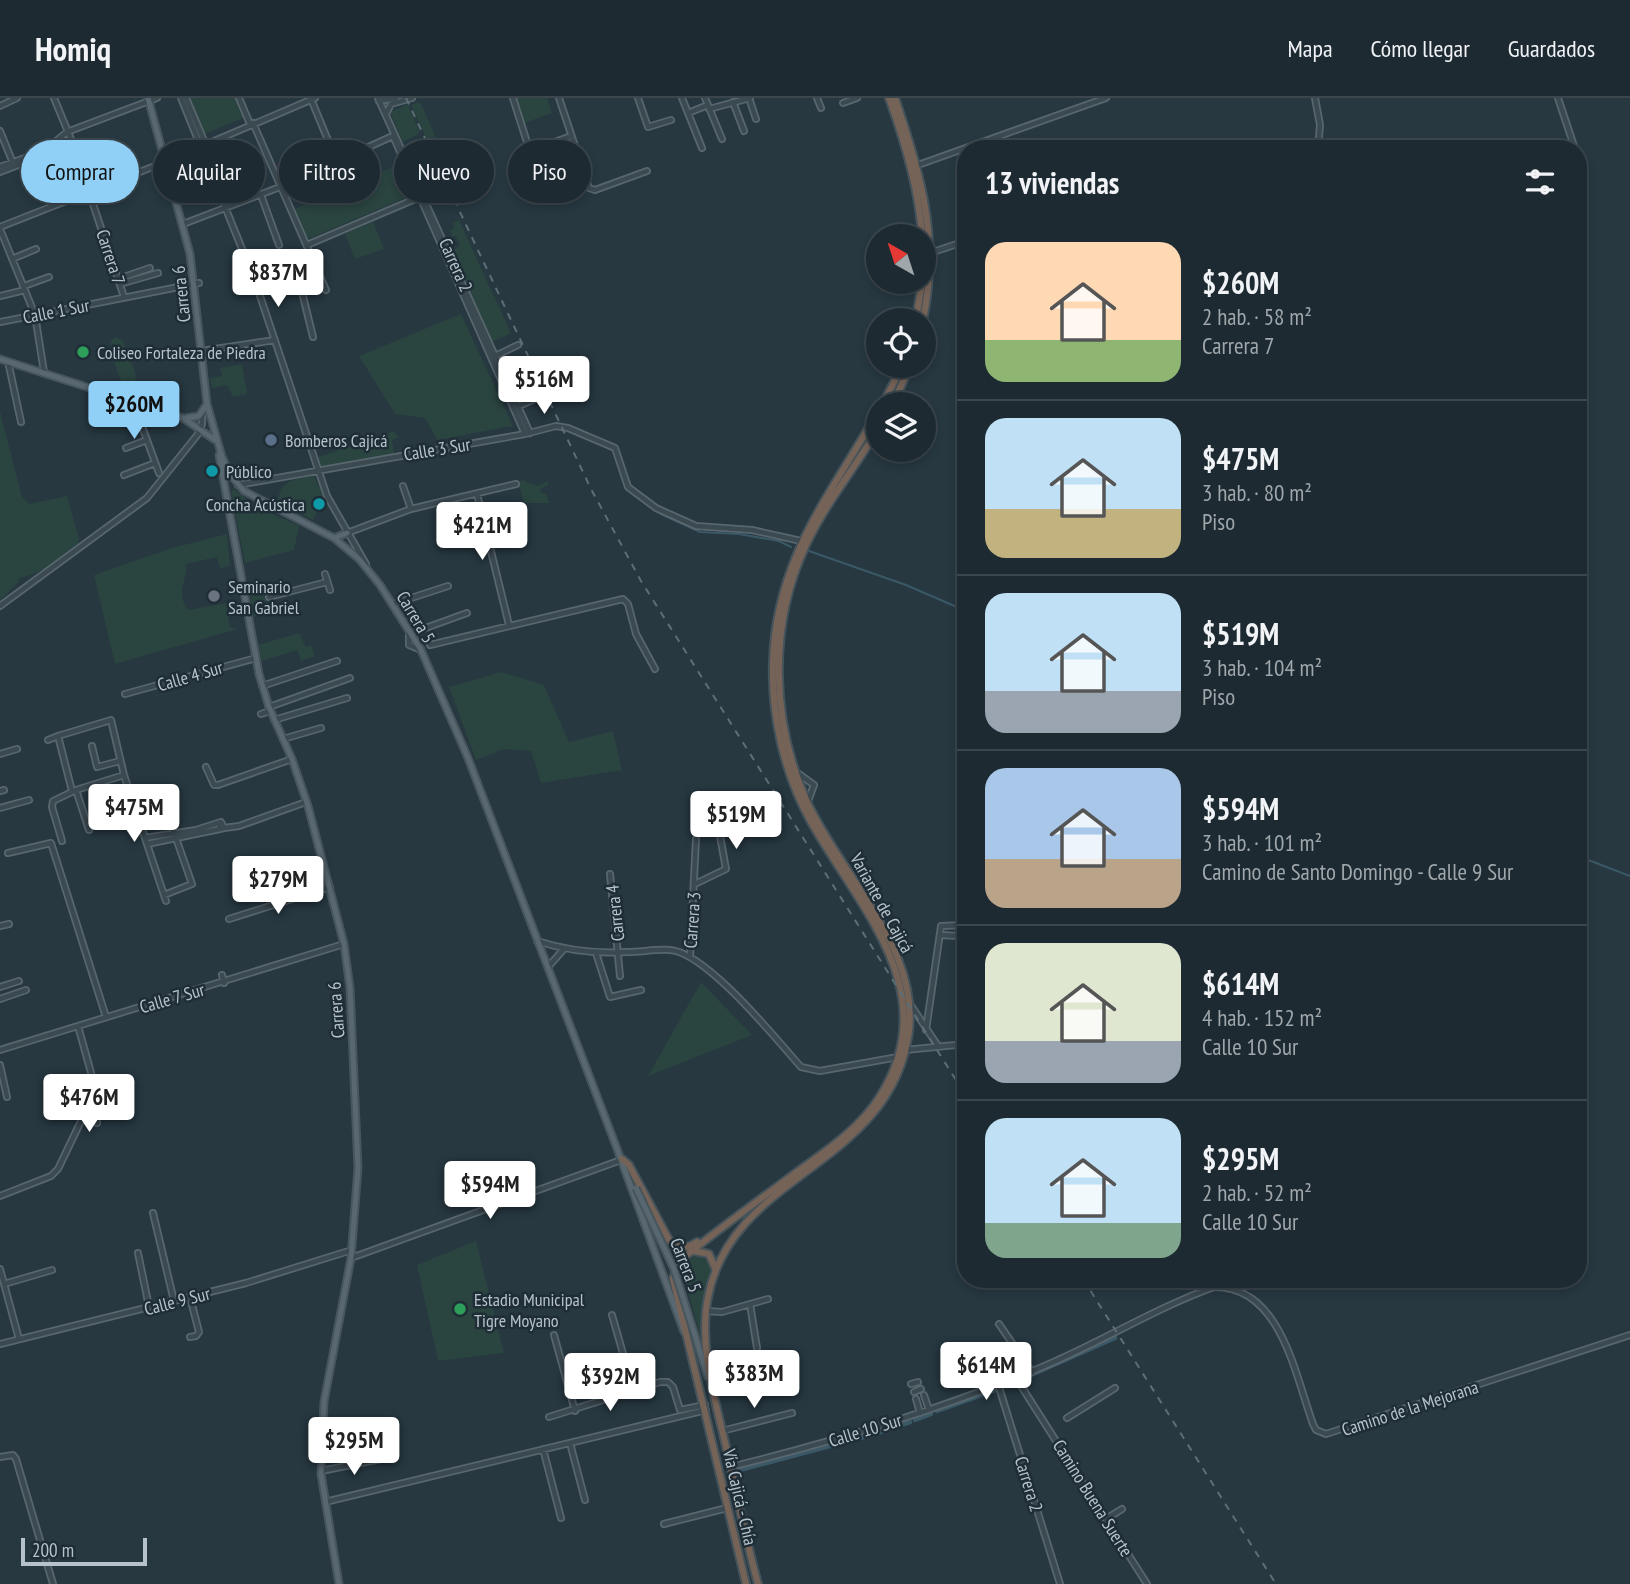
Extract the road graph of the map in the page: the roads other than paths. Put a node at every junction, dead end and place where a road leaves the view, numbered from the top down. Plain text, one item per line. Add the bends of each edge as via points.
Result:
1 (17, 98) edge
2 (54, 98) edge
3 (157, 98) edge
4 (183, 98) edge
5 (239, 98) edge
6 (312, 98) edge
7 (396, 98) edge
8 (412, 98) edge
9 (513, 98) edge
10 (559, 98) edge
11 (639, 98) edge
12 (682, 98) edge
13 (705, 98) edge
14 (749, 98) edge
15 (817, 98) edge
16 (857, 98) edge
17 (889, 98) edge
18 (895, 98) edge
19 (1106, 98) edge
20 (1315, 98) edge
21 (1558, 98) edge
22 (379, 99) edge
23 (149, 100) edge
24 (1093, 100) edge
25 (733, 102) junction
26 (843, 103) dead end
27 (0, 106) edge
28 (708, 107) junction
29 (821, 108) dead end
30 (688, 113) junction
31 (386, 115) junction
32 (756, 119) dead end
33 (671, 120) dead end
34 (251, 123) junction
35 (0, 131) edge
36 (744, 131) dead end
37 (67, 132) junction
38 (394, 135) junction
39 (571, 136) junction
40 (61, 138) junction
41 (722, 139) dead end
42 (65, 140) edge
43 (71, 140) edge
44 (159, 140) edge
45 (201, 140) edge
46 (212, 140) edge
47 (328, 140) edge
48 (396, 140) edge
49 (526, 140) edge
50 (560, 140) edge
51 (985, 140) edge
52 (1319, 140) edge
53 (1572, 140) edge
54 (380, 142) edge
55 (702, 148) dead end
56 (957, 151) edge
57 (21, 162) edge
58 (14, 165) junction
59 (918, 165) junction
60 (0, 170) edge
61 (647, 171) dead end
62 (279, 185) edge
63 (60, 203) edge
64 (93, 203) edge
65 (177, 203) edge
66 (225, 203) edge
67 (240, 203) edge
68 (264, 203) edge
69 (287, 203) edge
70 (406, 203) edge
71 (423, 203) edge
72 (227, 208) junction
73 (183, 224) junction
74 (921, 224) edge
75 (928, 224) edge
76 (0, 228) edge
77 (279, 245) dead end
78 (307, 245) junction
79 (957, 245) edge
80 (36, 249) dead end
81 (936, 251) edge
82 (12, 259) junction
83 (314, 261) junction
84 (150, 268) dead end
85 (283, 271) junction
86 (158, 273) dead end
87 (49, 277) dead end
88 (255, 281) junction
89 (119, 282) junction
90 (197, 284) junction
91 (24, 288) junction
92 (326, 290) dead end
93 (0, 296) edge
94 (124, 297) junction
95 (36, 315) junction
96 (0, 322) edge
97 (313, 337) dead end
98 (275, 340) junction
99 (518, 345) dead end
100 (201, 351) junction
101 (497, 355) junction
102 (0, 359) edge
103 (9, 366) dead end
104 (44, 372) junction
105 (541, 396) dead end
106 (133, 401) junction
107 (207, 404) junction
108 (519, 406) junction
109 (202, 413) junction
110 (183, 418) junction
111 (21, 422) dead end
112 (201, 428) junction
113 (866, 431) edge
114 (528, 433) junction
115 (147, 440) junction
116 (216, 441) junction
117 (866, 447) edge
118 (126, 448) dead end
119 (219, 448) junction
120 (155, 463) junction
121 (317, 469) junction
122 (159, 473) dead end
123 (124, 475) dead end
124 (237, 483) junction
125 (516, 484) dead end
126 (403, 486) dead end
127 (224, 488) junction
128 (477, 494) junction
129 (411, 509) junction
130 (347, 533) junction
131 (334, 538) junction
132 (802, 544) junction
133 (796, 562) junction
134 (370, 570) junction
135 (325, 574) dead end
136 (327, 582) junction
137 (448, 586) dead end
138 (330, 590) dead end
139 (269, 597) dead end
140 (393, 604) junction
141 (0, 606) edge
142 (467, 613) dead end
143 (509, 625) junction
144 (420, 630) dead end
145 (430, 645) dead end
146 (256, 658) junction
147 (337, 662) dead end
148 (655, 669) dead end
149 (350, 678) dead end
150 (262, 686) junction
151 (125, 694) dead end
152 (347, 698) dead end
153 (269, 709) junction
154 (261, 713) dead end
155 (274, 720) junction
156 (321, 728) dead end
157 (58, 736) junction
158 (283, 739) junction
159 (48, 740) dead end
160 (92, 746) dead end
161 (18, 749) dead end
162 (0, 754) edge
163 (292, 759) junction
164 (120, 761) junction
165 (206, 767) dead end
166 (795, 771) junction
167 (124, 775) junction
168 (98, 784) junction
169 (74, 790) junction
170 (162, 795) dead end
171 (29, 800) dead end
172 (306, 802) junction
173 (807, 802) junction
174 (0, 808) edge
175 (108, 821) dead end
176 (89, 830) dead end
177 (175, 836) junction
178 (720, 836) dead end
179 (145, 838) junction
180 (696, 839) dead end
181 (153, 840) junction
182 (62, 841) dead end
183 (147, 844) junction
184 (8, 853) dead end
185 (610, 874) dead end
186 (695, 884) junction
187 (330, 887) junction
188 (229, 919) dead end
189 (9, 924) dead end
190 (957, 925) edge
191 (0, 926) edge
192 (941, 935) junction
193 (957, 936) edge
194 (537, 941) junction
195 (344, 944) junction
196 (563, 950) junction
197 (596, 953) junction
198 (618, 953) junction
199 (690, 958) junction
200 (548, 967) junction
201 (222, 975) dead end
202 (620, 976) dead end
203 (19, 981) dead end
204 (224, 983) junction
205 (0, 987) edge
206 (26, 990) dead end
207 (641, 990) dead end
208 (0, 999) edge
209 (909, 1003) junction
210 (106, 1017) junction
211 (78, 1026) junction
212 (926, 1030) junction
213 (957, 1045) edge
214 (938, 1046) junction
215 (0, 1050) edge
216 (905, 1050) junction
217 (898, 1057) junction
218 (0, 1065) edge
219 (7, 1097) dead end
220 (86, 1112) junction
221 (97, 1123) dead end
222 (621, 1158) junction
223 (0, 1196) edge
224 (153, 1213) dead end
225 (723, 1227) junction
226 (352, 1250) junction
227 (138, 1253) dead end
228 (689, 1253) junction
229 (351, 1258) junction
230 (0, 1270) edge
231 (52, 1270) dead end
232 (714, 1273) junction
233 (4, 1284) junction
234 (1211, 1288) edge
235 (1230, 1288) edge
236 (190, 1297) junction
237 (768, 1299) dead end
238 (174, 1301) junction
239 (750, 1304) junction
240 (149, 1307) junction
241 (705, 1311) junction
242 (612, 1315) dead end
243 (999, 1324) dead end
244 (554, 1335) dead end
245 (685, 1335) junction
246 (1630, 1335) edge
247 (190, 1337) dead end
248 (19, 1339) junction
249 (0, 1344) edge
250 (757, 1348) dead end
251 (1032, 1372) junction
252 (1016, 1378) junction
253 (918, 1382) dead end
254 (911, 1384) dead end
255 (998, 1384) junction
256 (1115, 1388) dead end
257 (713, 1389) junction
258 (634, 1392) junction
259 (914, 1392) dead end
260 (923, 1395) junction
261 (705, 1407) junction
262 (575, 1410) junction
263 (929, 1410) junction
264 (792, 1413) dead end
265 (920, 1413) junction
266 (549, 1417) dead end
267 (1067, 1419) dead end
268 (722, 1432) junction
269 (570, 1443) junction
270 (544, 1449) junction
271 (0, 1457) edge
272 (381, 1459) dead end
273 (730, 1467) junction
274 (321, 1471) junction
275 (585, 1500) dead end
276 (326, 1502) junction
277 (726, 1508) junction
278 (1122, 1509) dead end
279 (561, 1518) dead end
280 (1106, 1519) junction
281 (664, 1524) dead end
282 (53, 1584) edge
283 (339, 1584) edge
284 (746, 1584) edge
285 (758, 1584) edge
286 (1060, 1584) edge
287 (1147, 1584) edge

1 - 27 street
2 - 37 street, Carrera 7
3 - 23 street
4 - 45 street, Carrera 5
5 - 34 street
6 - 34 street
6 - 47 street
7 - 22 street
8 - 31 street via 391,104
9 - 49 street
10 - 39 street
11 - 33 street via 648,127
12 - 30 street
13 - 28 street
14 - 25 street
14 - 32 street
15 - 29 street
16 - 26 street
17 - 74 highway via 911,167
18 - 59 highway
19 - 24 street
20 - 52 street
21 - 53 street
22 - 31 street, Carrera 2
23 - 37 street
23 - 44 main road, Carrera 6
24 - 51 street
25 - 28 street
25 - 36 street
28 - 30 street
28 - 41 street
30 - 55 street
31 - 38 street, Carrera 2
34 - 46 street
34 - 62 street
35 - 58 street
37 - 40 street
37 - 43 street, Carrera 7
38 - 48 street
38 - 54 street
38 - 101 street, Carrera 2
39 - 50 street
39 - 61 street via 593,190
40 - 42 street
40 - 58 street
56 - 59 street
57 - 58 street
58 - 60 street
59 - 75 highway
63 - 76 street
64 - 89 street, Carrera 7
65 - 73 main road, Carrera 6
66 - 72 street, Carrera 5
67 - 72 street
68 - 77 street
69 - 78 street
70 - 78 street
71 - 114 street
72 - 73 street
72 - 88 street, Carrera 5
73 - 90 main road, Carrera 6
76 - 82 street
78 - 83 street
79 - 81 street
80 - 82 street
82 - 91 street
83 - 85 street
83 - 92 street
84 - 89 street
85 - 88 street
85 - 97 street via 291,287 300,288
86 - 89 street
87 - 91 street
88 - 98 street, Carrera 5
89 - 94 street, Carrera 7
90 - 94 street, Calle 1 Sur
90 - 100 main road, Carrera 6
91 - 93 street
91 - 95 street
94 - 95 street, Calle 1 Sur
95 - 96 street, Calle 1 Sur
95 - 104 street
98 - 100 street
98 - 121 street, Carrera 5
99 - 101 street
100 - 107 main road, Carrera 6
101 - 108 street, Carrera 2
102 - 104 main road
103 - 111 street
104 - 106 main road
105 - 108 street
106 - 110 main road
106 - 115 street
107 - 109 main road
107 - 116 main road, Carrera 6
108 - 114 street, Carrera 2
109 - 110 main road
109 - 112 street
110 - 112 main road
112 - 116 main road
112 - 141 street via 147,498
113 - 132 highway, Variante de Cajicá
114 - 121 street, Calle 3 Sur
114 - 132 street, Calle 3 Sur via 561,427 611,445 628,487 656,508 696,526 751,530
115 - 118 street
115 - 120 street
116 - 119 main road, Carrera 6
117 - 132 highway, Variante de Cajicá
119 - 124 main road, Carrera 6
119 - 127 main road, Carrera 6
120 - 122 street
120 - 123 street
121 - 124 street, Calle 3 Sur
121 - 130 street, Carrera 5
124 - 127 main road via 228,481
124 - 131 main road via 257,499
125 - 128 street
126 - 129 street
127 - 146 main road, Carrera 6
128 - 129 street
128 - 143 street
129 - 130 street
130 - 131 main road
130 - 134 street, Carrera 5
131 - 134 main road
132 - 133 highway, Variante de Cajicá
133 - 166 highway, Variante de Cajicá via 778,660 780,704
133 - 217 highway, Variante de Cajicá via 779,607 772,661 782,746 810,819 895,964 904,1010
134 - 140 main road, Carrera 5
135 - 136 street
136 - 138 street
136 - 139 street
137 - 140 street
140 - 194 main road, Carrera 5 via 421,650 460,738
142 - 144 street
143 - 145 street
143 - 148 street via 623,599
146 - 150 main road, Carrera 6
146 - 151 street, Calle 4 Sur
147 - 150 street
149 - 153 street
150 - 153 main road, Carrera 6
152 - 155 street
153 - 154 street
153 - 155 main road, Carrera 6
155 - 158 main road, Carrera 6
156 - 158 street
157 - 159 street
157 - 164 street via 111,720
157 - 169 street
158 - 163 main road, Carrera 6
160 - 164 street via 97,767
161 - 162 street
163 - 165 street via 218,785
163 - 172 main road, Carrera 6
164 - 167 street
166 - 173 highway, Variante de Cajicá
166 - 173 street via 816,785
167 - 168 street
167 - 179 street
168 - 169 street
168 - 175 street
169 - 176 street
169 - 182 street via 52,802
170 - 177 street
171 - 174 street
172 - 177 street via 239,826
172 - 187 main road, Carrera 6
173 - 209 highway, Variante de Cajicá via 888,936 900,962
177 - 181 street
177 - 183 street via 192,886 165,898
178 - 186 street via 726,869
179 - 181 street
179 - 183 street
180 - 186 street, Carrera 3
181 - 183 street
184 - 210 street via 51,843
185 - 198 street, Carrera 4
186 - 199 street, Carrera 3
187 - 188 street
187 - 195 main road, Carrera 6
189 - 191 street
190 - 192 street via 942,926
192 - 193 street
192 - 212 street
194 - 196 street
194 - 200 main road, Carrera 5
195 - 204 street, Calle 7 Sur
195 - 226 main road, Carrera 6 via 357,1124
196 - 197 street
196 - 200 street
197 - 198 street
197 - 207 street via 610,997
198 - 199 street via 669,950
198 - 202 street, Carrera 4
199 - 217 street via 728,987 803,1069 820,1071
200 - 222 main road, Carrera 5
201 - 204 street
203 - 205 street
204 - 210 street, Calle 7 Sur
206 - 208 street
209 - 212 street
209 - 216 highway, Variante de Cajicá
210 - 211 street, Calle 7 Sur
211 - 215 street, Calle 7 Sur
211 - 220 street via 95,1087
212 - 214 street
213 - 214 street
214 - 216 street
216 - 232 highway, Variante de Cajicá via 896,1080 878,1110 847,1141 750,1217 728,1243
217 - 225 highway, Variante de Cajicá via 878,1099 854,1127
218 - 219 street
220 - 221 street via 97,1116
220 - 223 street via 58,1169
222 - 225 highway via 674,1245 691,1246
222 - 229 street
222 - 245 main road, Carrera 5
222 - 257 main road, Carrera 5, bridge via 663,1241
224 - 238 street
225 - 228 highway, Variante de Cajicá
226 - 229 main road, Carrera 6
226 - 236 street, Calle 9 Sur
227 - 240 street
228 - 232 highway via 709,1254
228 - 245 highway, Variante de Cajicá via 678,1264 673,1279
229 - 274 main road, Carrera 6 via 324,1402
230 - 233 street
231 - 233 street
232 - 241 highway, Variante de Cajicá
233 - 248 street
234 - 251 street, Calle 10 Sur
235 - 246 street, Camino de la Mejorana via 1262,1307 1276,1324 1313,1424 1321,1434
236 - 238 street, Calle 9 Sur
236 - 247 street via 199,1332
237 - 239 street
238 - 240 street, Calle 9 Sur
239 - 241 street via 722,1312
239 - 250 street
240 - 248 street, Calle 9 Sur
241 - 257 highway, Variante de Cajicá
242 - 258 street
243 - 251 street
244 - 262 street
245 - 261 highway, Vía Cajicá - Chía
248 - 249 street, Calle 9 Sur
251 - 252 street, Calle 10 Sur
252 - 255 street, Calle 10 Sur
252 - 280 street, Camino Buena Suerte
253 - 254 street
255 - 263 street, Calle 10 Sur
255 - 286 street, Carrera 2
256 - 267 street
257 - 268 highway, Variante de Cajicá
258 - 261 street via 668,1382 680,1410
258 - 262 street
259 - 260 street
260 - 263 street
260 - 265 street via 916,1401
261 - 269 street
261 - 277 highway, Vía Cajicá - Chía
262 - 266 street
263 - 265 street, Calle 10 Sur
264 - 268 street
265 - 273 street, Calle 10 Sur
268 - 273 highway, Variante de Cajicá
269 - 270 street
269 - 275 street
270 - 276 street
270 - 279 street
271 - 282 street via 13,1455
272 - 274 street
273 - 285 highway, Variante de Cajicá
274 - 276 main road, Carrera 6
276 - 283 main road, Carrera 6
277 - 281 street
277 - 284 highway, Vía Cajicá - Chía
278 - 280 street
280 - 287 street, Camino Buena Suerte

